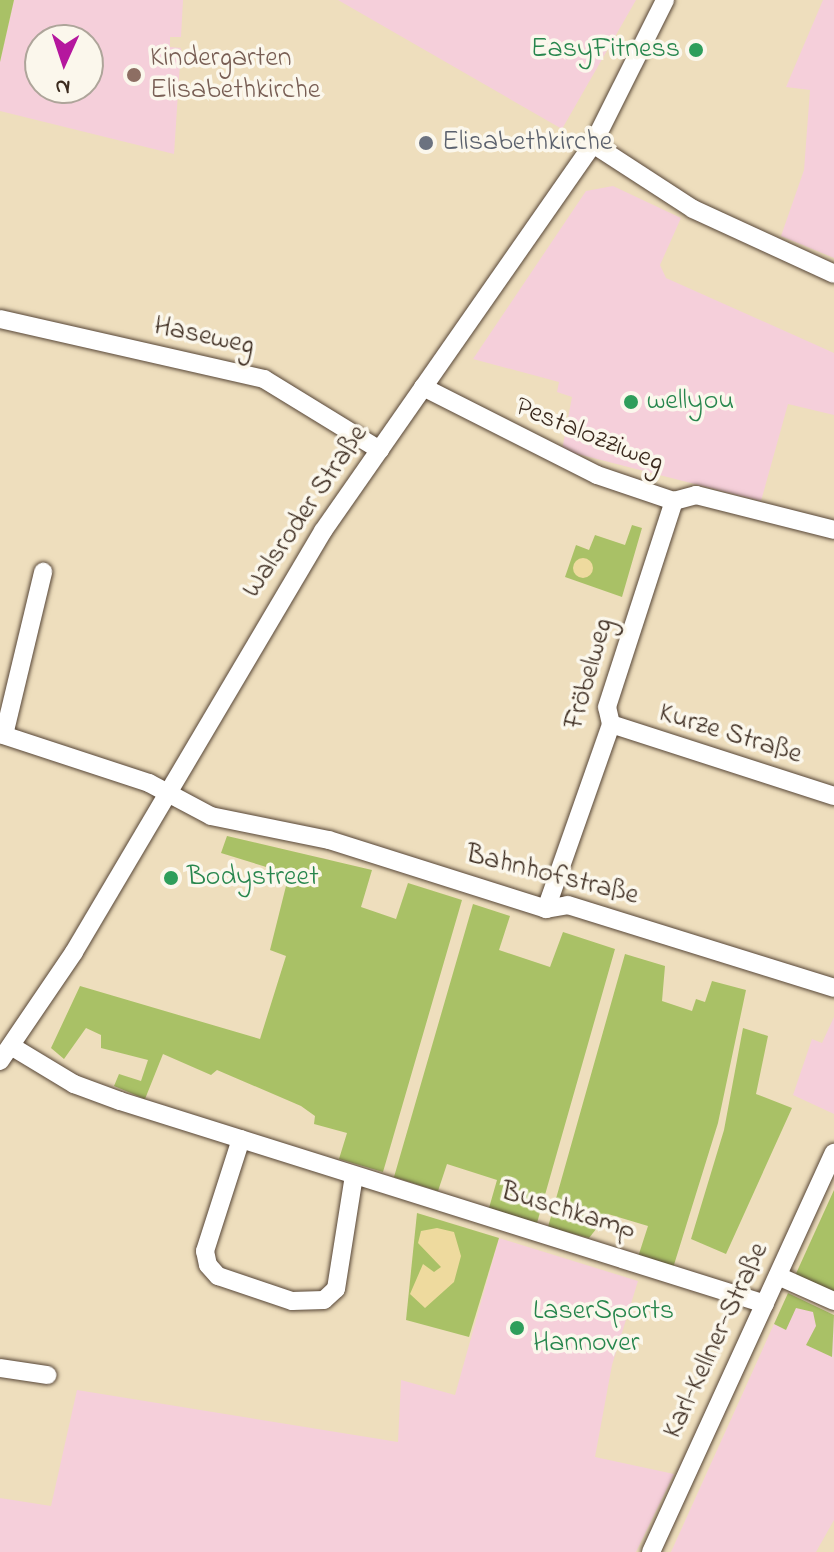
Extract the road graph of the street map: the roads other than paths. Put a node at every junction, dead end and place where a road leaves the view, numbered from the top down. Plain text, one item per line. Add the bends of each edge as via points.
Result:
1 (665, 0) edge
2 (593, 144) junction
3 (834, 274) edge
4 (0, 319) edge
5 (423, 387) junction
6 (380, 450) junction
7 (674, 501) junction
8 (834, 530) edge
9 (43, 572) dead end
10 (611, 724) junction
11 (2, 734) edge
12 (165, 793) junction
13 (834, 796) edge
14 (546, 909) junction
15 (834, 988) edge
16 (6, 1053) edge
17 (241, 1139) junction
18 (834, 1153) edge
19 (354, 1175) junction
20 (778, 1276) junction
21 (834, 1301) edge
22 (765, 1304) junction
23 (0, 1368) edge
24 (47, 1375) dead end
25 (651, 1552) edge

1 - 2 street, Walsroder Straße
2 - 3 street via 693,209
2 - 5 street, Walsroder Straße
4 - 6 street, Haseweg via 264,379
5 - 6 street, Walsroder Straße
5 - 7 street, Pestalozziweg via 541,451
6 - 12 street, Walsroder Straße via 323,531
7 - 8 street, Pestalozziweg via 696,495
7 - 10 street, Fröbelweg via 607,707
9 - 11 street
10 - 13 street, Kurze Straße
10 - 14 street, Fröbelweg
11 - 12 street, Bahnhofstraße
12 - 14 street, Bahnhofstraße via 211,816 314,836
12 - 16 street, Walsroder Straße
14 - 15 street, Bahnhofstraße via 568,905
16 - 17 street, Buschkamp via 74,1084
17 - 19 street, Buschkamp
17 - 19 street via 205,1251 208,1265 218,1276 292,1301 324,1300 336,1289
18 - 20 street, Karl-Kellner-Straße
19 - 22 street, Buschkamp
20 - 21 street
20 - 22 street, Karl-Kellner-Straße
22 - 25 street, Karl-Kellner-Straße
23 - 24 street

